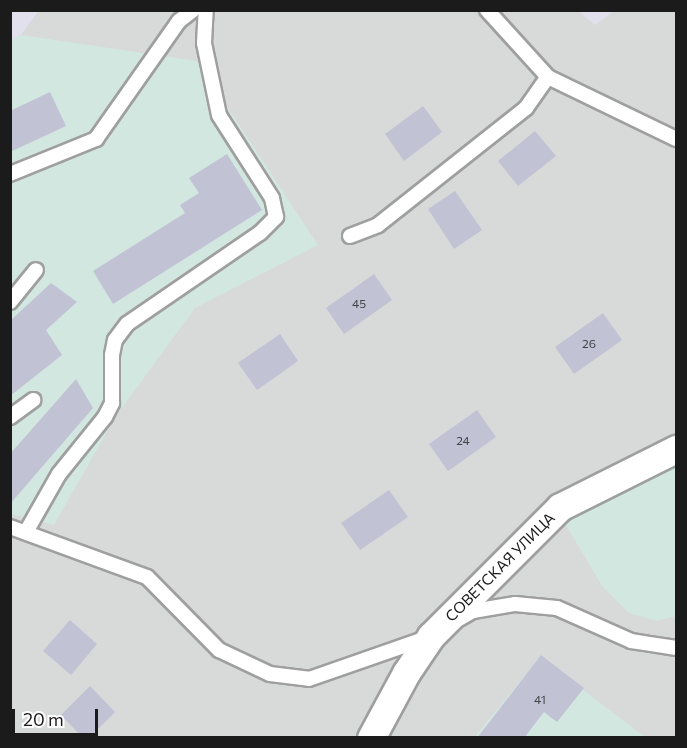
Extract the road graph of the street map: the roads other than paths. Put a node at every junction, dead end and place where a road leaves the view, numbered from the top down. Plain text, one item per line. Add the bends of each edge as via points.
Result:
1 (193, 10) edge
2 (206, 10) edge
3 (487, 10) edge
4 (549, 77) junction
5 (676, 139) edge
6 (10, 174) edge
7 (350, 236) dead end
8 (36, 270) dead end
9 (10, 302) edge
10 (33, 400) dead end
11 (10, 417) edge
12 (676, 448) edge
13 (10, 527) edge
14 (26, 532) junction
15 (431, 636) junction
16 (676, 648) edge
17 (371, 738) edge

1 - 6 lane via 178,21 96,139
2 - 14 lane via 204,43 219,115 272,198 276,217 260,234 127,324 115,340 112,355 112,403 59,474
3 - 4 lane
4 - 5 lane
4 - 7 lane via 526,108 378,225
8 - 9 lane
10 - 11 lane
12 - 15 street, СОВЕТСКАЯ УЛИЦА via 560,507
13 - 14 lane
14 - 15 lane via 147,577 219,650 270,674 309,679
15 - 16 lane via 473,611 515,604 556,608 631,640
15 - 17 street, СОВЕТСКАЯ УЛИЦА via 406,672

